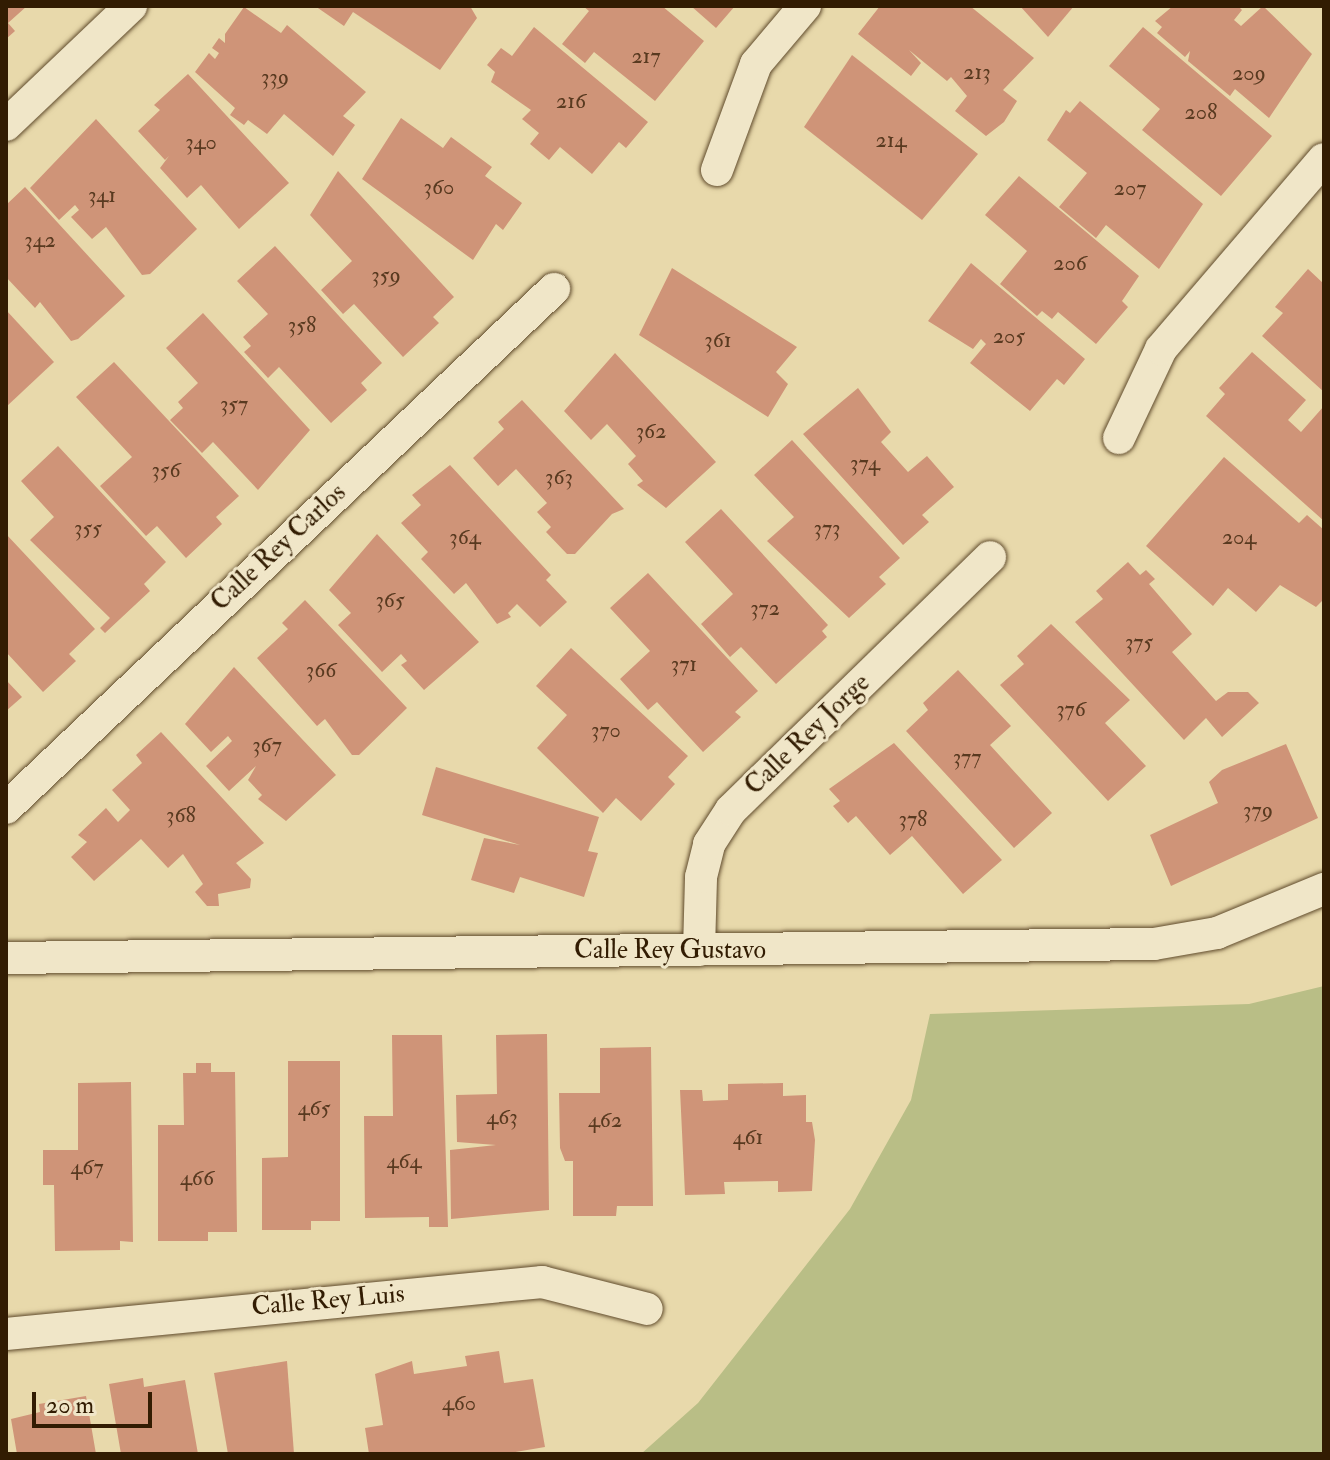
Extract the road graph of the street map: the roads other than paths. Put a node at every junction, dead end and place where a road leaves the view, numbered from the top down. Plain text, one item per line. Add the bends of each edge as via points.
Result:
1 (131, 6) edge
2 (805, 6) edge
3 (6, 125) edge
4 (1324, 159) edge
5 (717, 170) dead end
6 (554, 289) dead end
7 (1119, 438) dead end
8 (990, 557) dead end
9 (6, 808) edge
10 (1324, 889) edge
11 (699, 950) junction
12 (6, 958) edge
13 (647, 1309) dead end
14 (6, 1334) edge

1 - 3 street
2 - 5 street via 756,64
4 - 7 street via 1161,349
6 - 9 street, Calle Rey Carlos
8 - 11 street, Calle Rey Jorge via 731,810 709,844 701,877
10 - 11 street, Calle Rey Gustavo via 1217,933 1154,944
11 - 12 street, Calle Rey Gustavo
13 - 14 street, Calle Rey Luis via 542,1282

